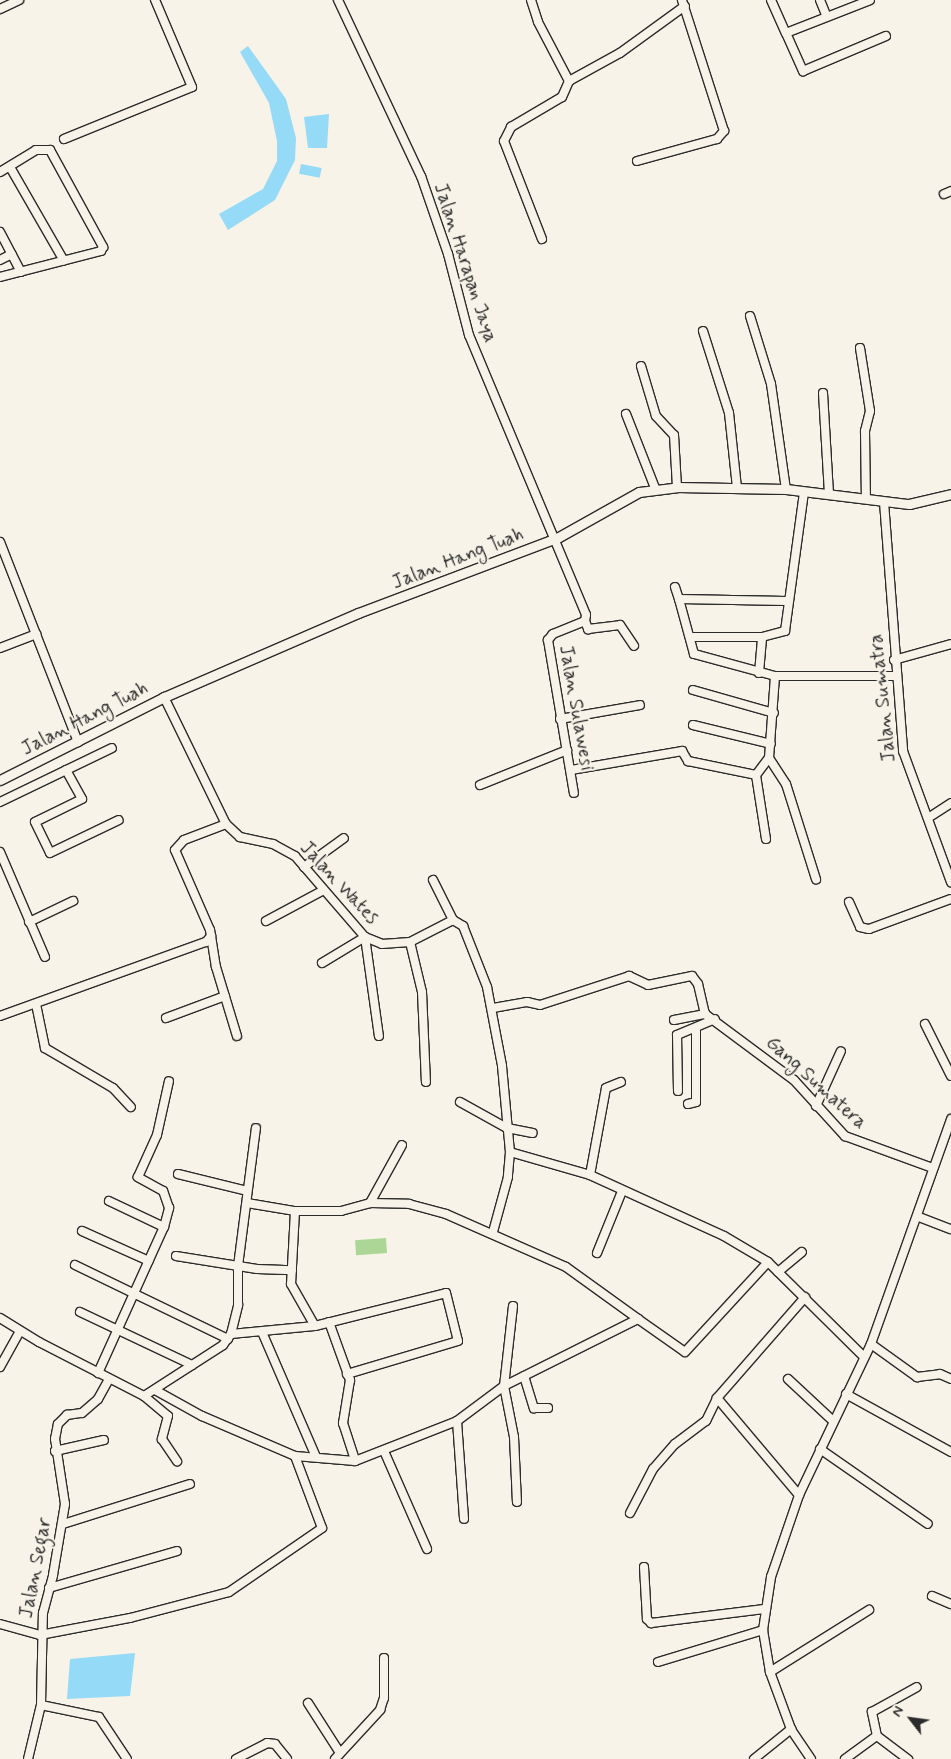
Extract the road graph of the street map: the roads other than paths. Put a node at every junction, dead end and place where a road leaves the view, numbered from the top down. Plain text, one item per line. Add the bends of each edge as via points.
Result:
1 (18, 0) edge
2 (155, 0) edge
3 (338, 0) edge
4 (531, 0) edge
5 (771, 0) edge
6 (820, 0) edge
7 (870, 0) edge
8 (684, 3) edge
9 (0, 8) edge
10 (826, 15) junction
11 (786, 32) junction
12 (886, 36) dead end
13 (569, 81) junction
14 (64, 139) dead end
15 (637, 161) dead end
16 (10, 167) junction
17 (0, 172) edge
18 (0, 232) edge
19 (542, 239) dead end
20 (12, 254) junction
21 (0, 260) edge
22 (64, 261) junction
23 (21, 272) junction
24 (0, 277) edge
25 (750, 316) dead end
26 (703, 331) dead end
27 (860, 348) dead end
28 (641, 366) dead end
29 (823, 393) dead end
30 (626, 414) dead end
31 (677, 487) junction
32 (655, 488) junction
33 (737, 488) junction
34 (786, 489) junction
35 (804, 492) junction
36 (951, 494) edge
37 (829, 495) junction
38 (866, 499) junction
39 (884, 502) junction
40 (557, 538) junction
41 (0, 542) edge
42 (676, 586) dead end
43 (679, 599) junction
44 (786, 601) junction
45 (585, 621) junction
46 (36, 634) junction
47 (691, 637) junction
48 (762, 637) junction
49 (951, 644) edge
50 (634, 646) dead end
51 (0, 648) edge
52 (894, 660) junction
53 (759, 673) junction
54 (775, 676) junction
55 (895, 676) junction
56 (694, 690) dead end
57 (164, 697) junction
58 (640, 704) dead end
59 (774, 712) junction
60 (560, 719) junction
61 (693, 725) dead end
62 (78, 742) junction
63 (771, 744) junction
64 (112, 748) dead end
65 (567, 750) junction
66 (769, 758) junction
67 (66, 770) junction
68 (571, 770) junction
69 (756, 775) junction
70 (0, 780) edge
71 (480, 785) dead end
72 (574, 793) dead end
73 (0, 802) edge
74 (951, 803) edge
75 (928, 818) junction
76 (119, 820) dead end
77 (226, 824) junction
78 (344, 838) dead end
79 (766, 838) dead end
80 (0, 852) edge
81 (304, 867) junction
82 (816, 879) dead end
83 (433, 880) dead end
84 (951, 882) edge
85 (322, 890) junction
86 (951, 899) edge
87 (73, 901) dead end
88 (849, 902) dead end
89 (453, 920) junction
90 (266, 921) dead end
91 (30, 922) junction
92 (211, 936) junction
93 (365, 937) junction
94 (410, 942) junction
95 (46, 957) dead end
96 (322, 963) dead end
97 (225, 996) junction
98 (36, 1004) junction
99 (493, 1008) junction
100 (705, 1014) junction
101 (0, 1016) edge
102 (166, 1018) dead end
103 (715, 1019) junction
104 (674, 1020) dead end
105 (925, 1024) dead end
106 (696, 1029) junction
107 (237, 1036) dead end
108 (379, 1036) dead end
109 (841, 1051) dead end
110 (951, 1076) edge
111 (169, 1081) dead end
112 (426, 1082) dead end
113 (622, 1082) dead end
114 (678, 1091) dead end
115 (460, 1102) dead end
116 (688, 1104) dead end
117 (816, 1106) junction
118 (132, 1107) dead end
119 (951, 1119) edge
120 (256, 1128) dead end
121 (508, 1128) junction
122 (533, 1133) dead end
123 (402, 1145) dead end
124 (510, 1152) junction
125 (933, 1168) junction
126 (178, 1174) dead end
127 (590, 1175) junction
128 (246, 1191) junction
129 (622, 1191) junction
130 (109, 1201) dead end
131 (247, 1203) junction
132 (370, 1203) junction
133 (296, 1211) junction
134 (919, 1218) junction
135 (164, 1227) junction
136 (951, 1229) edge
137 (82, 1231) dead end
138 (493, 1232) junction
139 (802, 1252) dead end
140 (597, 1253) dead end
141 (176, 1256) dead end
142 (149, 1261) junction
143 (768, 1262) junction
144 (75, 1265) dead end
145 (238, 1266) junction
146 (292, 1270) junction
147 (778, 1272) junction
148 (134, 1295) junction
149 (804, 1297) junction
150 (513, 1306) dead end
151 (80, 1312) dead end
152 (0, 1318) edge
153 (638, 1319) junction
154 (329, 1322) junction
155 (315, 1326) junction
156 (20, 1331) junction
157 (118, 1331) junction
158 (262, 1332) junction
159 (229, 1336) junction
160 (871, 1344) junction
161 (864, 1357) junction
162 (192, 1365) junction
163 (0, 1367) edge
164 (98, 1373) junction
165 (348, 1374) junction
166 (524, 1376) junction
167 (109, 1379) junction
168 (788, 1379) dead end
169 (951, 1379) edge
170 (504, 1386) junction
171 (155, 1390) junction
172 (846, 1394) junction
173 (144, 1396) junction
174 (717, 1398) junction
175 (548, 1408) dead end
176 (457, 1421) junction
177 (833, 1421) junction
178 (104, 1440) dead end
179 (820, 1449) junction
180 (384, 1450) junction
181 (54, 1451) junction
182 (951, 1452) edge
183 (295, 1456) junction
184 (316, 1458) junction
185 (177, 1461) dead end
186 (355, 1461) junction
187 (190, 1484) dead end
188 (799, 1495) junction
189 (517, 1502) dead end
190 (630, 1513) dead end
191 (464, 1519) dead end
192 (63, 1524) junction
193 (928, 1524) dead end
194 (427, 1549) dead end
195 (177, 1551) dead end
196 (644, 1567) dead end
197 (49, 1588) junction
198 (932, 1596) dead end
199 (951, 1604) edge
200 (764, 1609) junction
201 (869, 1610) dead end
202 (0, 1624) edge
203 (763, 1630) junction
204 (40, 1635) junction
205 (384, 1658) dead end
206 (658, 1662) dead end
207 (770, 1672) junction
208 (917, 1687) dead end
209 (308, 1703) dead end
210 (41, 1705) junction
211 (791, 1729) junction
212 (877, 1736) junction
213 (338, 1756) edge
214 (28, 1759) edge
215 (127, 1759) edge
216 (236, 1759) edge
217 (287, 1759) edge
218 (754, 1759) edge
219 (811, 1759) edge
220 (845, 1759) edge
221 (908, 1759) edge

1 - 9 street
2 - 14 street via 192,87
3 - 40 street, Jalan Harapan Jaya via 421,176 448,254 469,335
4 - 13 street via 538,22
5 - 11 street
6 - 10 street
7 - 10 street
8 - 13 street via 620,53
8 - 15 street via 724,131 717,139
10 - 11 street
11 - 12 street via 803,71
13 - 19 street via 562,98 511,127 504,141
16 - 17 street
16 - 22 street
16 - 22 street via 36,150 50,150 103,247 100,251
18 - 20 street
20 - 21 street
20 - 23 street
22 - 23 street
23 - 24 street
25 - 34 street via 770,384
26 - 33 street via 729,413
27 - 38 street via 870,411 865,431
28 - 31 street via 656,416 674,435
29 - 37 street
30 - 32 street
31 - 32 main road, Jalan Hang Tuah
31 - 33 main road, Jalan Hang Tuah
32 - 40 main road, Jalan Hang Tuah via 615,504
33 - 34 main road, Jalan Hang Tuah
34 - 35 main road, Jalan Hang Tuah
35 - 37 main road, Jalan Hang Tuah
35 - 44 street
36 - 39 main road, Jalan Hang Tuah via 930,502
37 - 38 main road, Jalan Hang Tuah
38 - 39 main road, Jalan Hang Tuah
39 - 52 street, Jalan Sumatra
40 - 45 street, Jalan Sulawesi
40 - 57 main road, Jalan Hang Tuah via 465,576 358,613
41 - 46 street
42 - 43 street
43 - 44 street
43 - 47 street
44 - 48 street via 784,631
45 - 50 street via 588,629 620,625
45 - 60 street, Jalan Sulawesi via 553,634 548,640
46 - 51 street
46 - 62 street
47 - 48 street
47 - 53 street via 694,654
48 - 53 street
49 - 52 street
52 - 55 street, Jalan Sumatra
53 - 54 street
54 - 55 street
54 - 59 street
55 - 75 street, Jalan Sumatra via 908,773
56 - 59 street
57 - 62 main road, Jalan Hang Tuah
57 - 77 street, Jalan Wates
58 - 60 street
59 - 63 street
60 - 65 street, Jalan Sulawesi
61 - 63 street
62 - 70 main road, Jalan Hang Tuah
63 - 66 street
64 - 67 street
65 - 68 street, Jalan Sulawesi
65 - 71 street
66 - 69 street
66 - 82 street via 786,784
67 - 73 street
67 - 76 street via 82,799 36,822 50,853
68 - 69 street via 682,751 688,761
68 - 72 street, Jalan Sulawesi
69 - 79 street
74 - 75 street
75 - 84 street, Jalan Sumatra
77 - 81 street, Jalan Wates via 240,837 288,850
77 - 92 street via 184,840 175,850
78 - 81 street
80 - 91 street
81 - 85 street, Jalan Wates
83 - 89 street
85 - 90 street
85 - 93 street, Jalan Wates
86 - 88 street via 864,929
87 - 91 street
89 - 94 street, Jalan Wates
89 - 99 street via 463,926 476,953
91 - 95 street
92 - 97 street
92 - 98 street via 206,942
93 - 94 street, Jalan Wates via 382,944
93 - 96 street
93 - 108 street
94 - 112 street via 422,992
97 - 102 street
97 - 107 street
98 - 101 street
98 - 118 street via 45,1048 113,1088
99 - 100 street via 527,1002 540,1009 629,976 648,985 688,975 697,980
99 - 121 street
100 - 103 street, Gang Sumatera
100 - 104 street
103 - 106 street
103 - 117 street, Gang Sumatera via 794,1080
105 - 110 street
106 - 114 street via 677,1036
106 - 116 street via 696,1102
109 - 117 street
111 - 135 street via 156,1135 138,1177 166,1195 169,1208
113 - 127 street via 606,1088
115 - 121 street
117 - 125 street, Gang Sumatera via 845,1136 860,1144
119 - 125 street
120 - 128 street
121 - 122 street
121 - 124 street
123 - 132 street
124 - 127 street
124 - 138 street via 508,1177
125 - 134 street
126 - 128 street
127 - 129 street
128 - 131 street
129 - 140 street
129 - 143 street via 724,1236
130 - 135 street
131 - 133 street
131 - 145 street
132 - 133 street via 341,1211
132 - 138 street via 409,1204
133 - 146 street
134 - 136 street
134 - 160 street
135 - 142 street
137 - 142 street
138 - 153 street via 566,1267
139 - 147 street
141 - 145 street
142 - 148 street
143 - 147 street
143 - 153 street via 685,1352
144 - 148 street
145 - 146 street
145 - 159 street via 238,1305
146 - 155 street via 291,1284
147 - 149 street
148 - 157 street
148 - 159 street
149 - 161 street
149 - 174 street
150 - 170 street
151 - 157 street
152 - 156 street
153 - 166 street
154 - 155 street
154 - 165 street
154 - 165 street via 446,1293 458,1341
155 - 158 street
156 - 163 street
156 - 164 street
157 - 162 street
157 - 164 street
158 - 159 street
158 - 184 street
159 - 162 street
160 - 161 street
160 - 169 street via 917,1377 940,1374
161 - 172 street
162 - 171 street
164 - 167 street
165 - 186 street via 343,1424
166 - 170 street
166 - 175 street via 534,1408
167 - 173 street
167 - 181 street, Jalan Segar via 98,1399 82,1413 67,1416 58,1424
168 - 177 street
170 - 176 street
170 - 189 street via 514,1437
171 - 173 street
171 - 183 street via 202,1416
172 - 177 street
172 - 182 street
173 - 185 street via 168,1416 162,1439
174 - 188 street
174 - 190 street via 706,1421 675,1444 653,1469
176 - 180 street
176 - 191 street
177 - 179 street
178 - 181 street
179 - 188 street
179 - 193 street
180 - 186 street
180 - 194 street
181 - 192 street, Jalan Segar via 65,1504
183 - 184 street
183 - 204 street via 322,1521 322,1528 314,1535 229,1592 130,1618
184 - 186 street
187 - 192 street
188 - 200 street
192 - 197 street, Jalan Segar
195 - 197 street
196 - 200 street via 647,1620 651,1624
197 - 204 street, Jalan Segar
198 - 199 street
200 - 203 street
201 - 207 street
202 - 204 street
203 - 206 street
203 - 207 street
204 - 210 street, Jalan Segar
205 - 213 street via 384,1698 380,1710
207 - 211 street
208 - 212 street via 872,1712
209 - 213 street
210 - 214 street, Jalan Segar
210 - 215 street via 99,1717
211 - 218 street
211 - 219 street
212 - 220 street
212 - 221 street
216 - 217 street via 267,1743 276,1744

